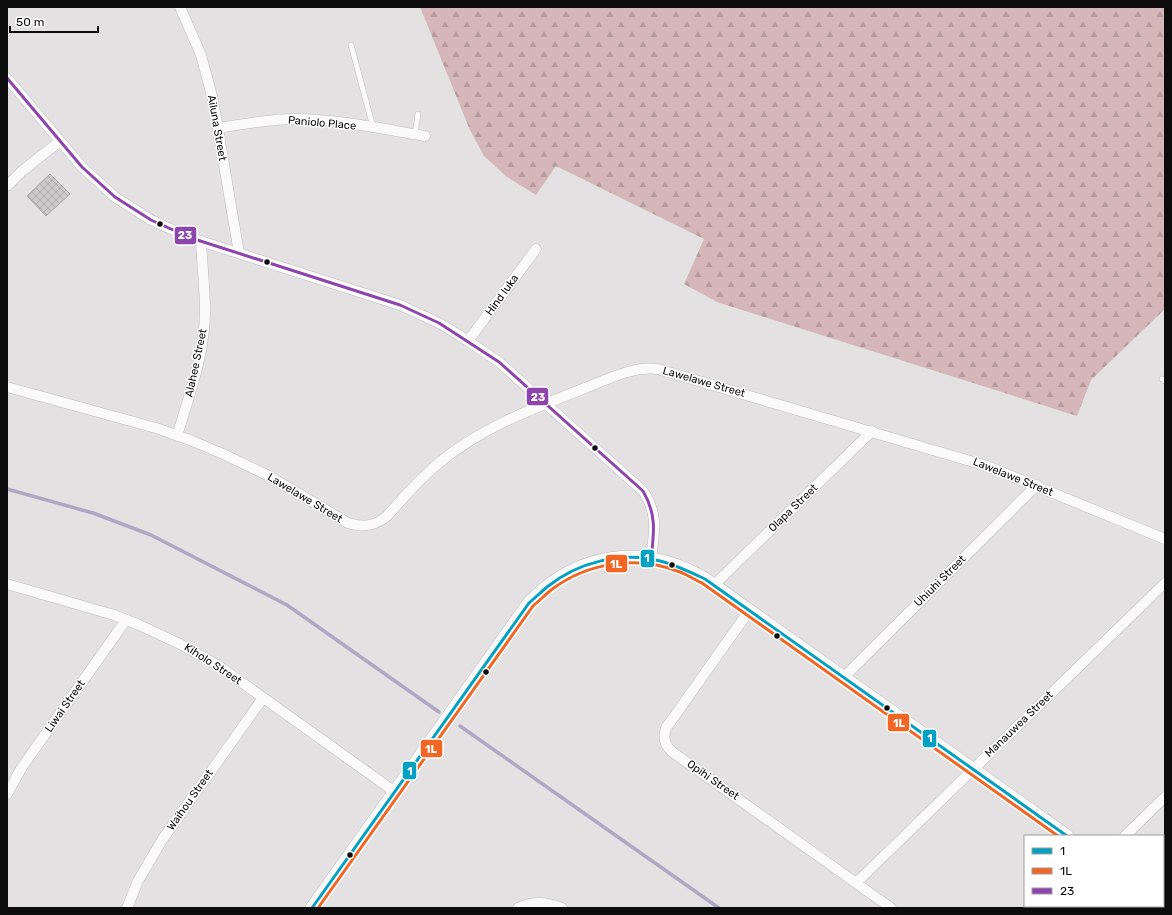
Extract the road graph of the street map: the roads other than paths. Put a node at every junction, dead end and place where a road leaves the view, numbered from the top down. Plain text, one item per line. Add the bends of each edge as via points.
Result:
1 (180, 7) edge
2 (351, 45) dead end
3 (7, 78) edge
4 (418, 114) dead end
5 (218, 128) junction
6 (373, 128) junction
7 (420, 135) joint
8 (60, 141) junction
9 (7, 186) edge
10 (201, 241) junction
11 (536, 249) dead end
12 (239, 253) junction
13 (468, 340) junction
14 (7, 387) edge
15 (545, 404) junction
16 (872, 431) junction
17 (177, 436) junction
18 (1037, 485) junction
19 (1165, 539) edge
20 (651, 558) junction
21 (1165, 583) edge
22 (7, 584) edge
23 (714, 585) junction
24 (749, 612) junction
25 (126, 620) junction
26 (844, 677) junction
27 (263, 698) junction
28 (972, 769) junction
29 (395, 792) junction
30 (7, 794) edge
31 (1165, 797) edge
32 (1066, 835) edge
33 (1126, 835) edge
34 (857, 882) junction
35 (127, 908) edge
36 (312, 908) edge
37 (518, 908) edge
38 (562, 908) edge
39 (891, 908) edge

1 - 5 street, Ailuna Street via 207,75
2 - 6 lane
3 - 8 street
4 - 7 lane
5 - 6 street, Paniolo Place via 295,119
5 - 12 street, Ailuna Street
6 - 7 street, Paniolo Place
8 - 9 street
8 - 10 street via 82,167 114,197 170,230
10 - 12 street
10 - 17 street, Alahee Street via 204,329 192,386
11 - 13 street, Hind Iuka
12 - 13 street via 400,305
13 - 15 street via 499,362
14 - 17 street, Lawelawe Street
15 - 16 street, Lawelawe Street via 627,372 643,368 658,369
15 - 17 street, Lawelawe Street via 491,428 462,445 422,477 387,516 376,523 363,526 348,523 246,465
15 - 20 street via 648,498 655,521
16 - 18 street, Lawelawe Street via 987,466
16 - 23 street, Olapa Street
18 - 19 street, Lawelawe Street
18 - 26 street, Uhiuhi Street
20 - 23 street via 679,566
20 - 29 street via 621,557 592,563 565,574 540,592 519,615
21 - 28 street, Manauwea Street
22 - 25 street, Kiholo Street
23 - 24 street
24 - 26 street
24 - 34 street, Opihi Street via 666,728 665,743 671,751
25 - 27 street, Kiholo Street via 200,654
25 - 30 street, Liwai Street via 22,767
26 - 28 street
27 - 29 street, Kiholo Street
27 - 35 street, Waihou Street via 162,840 138,881
28 - 32 street
28 - 34 street, Manauwea Street
29 - 36 street
31 - 33 street
34 - 39 street, Opihi Street
37 - 38 street via 538,903

